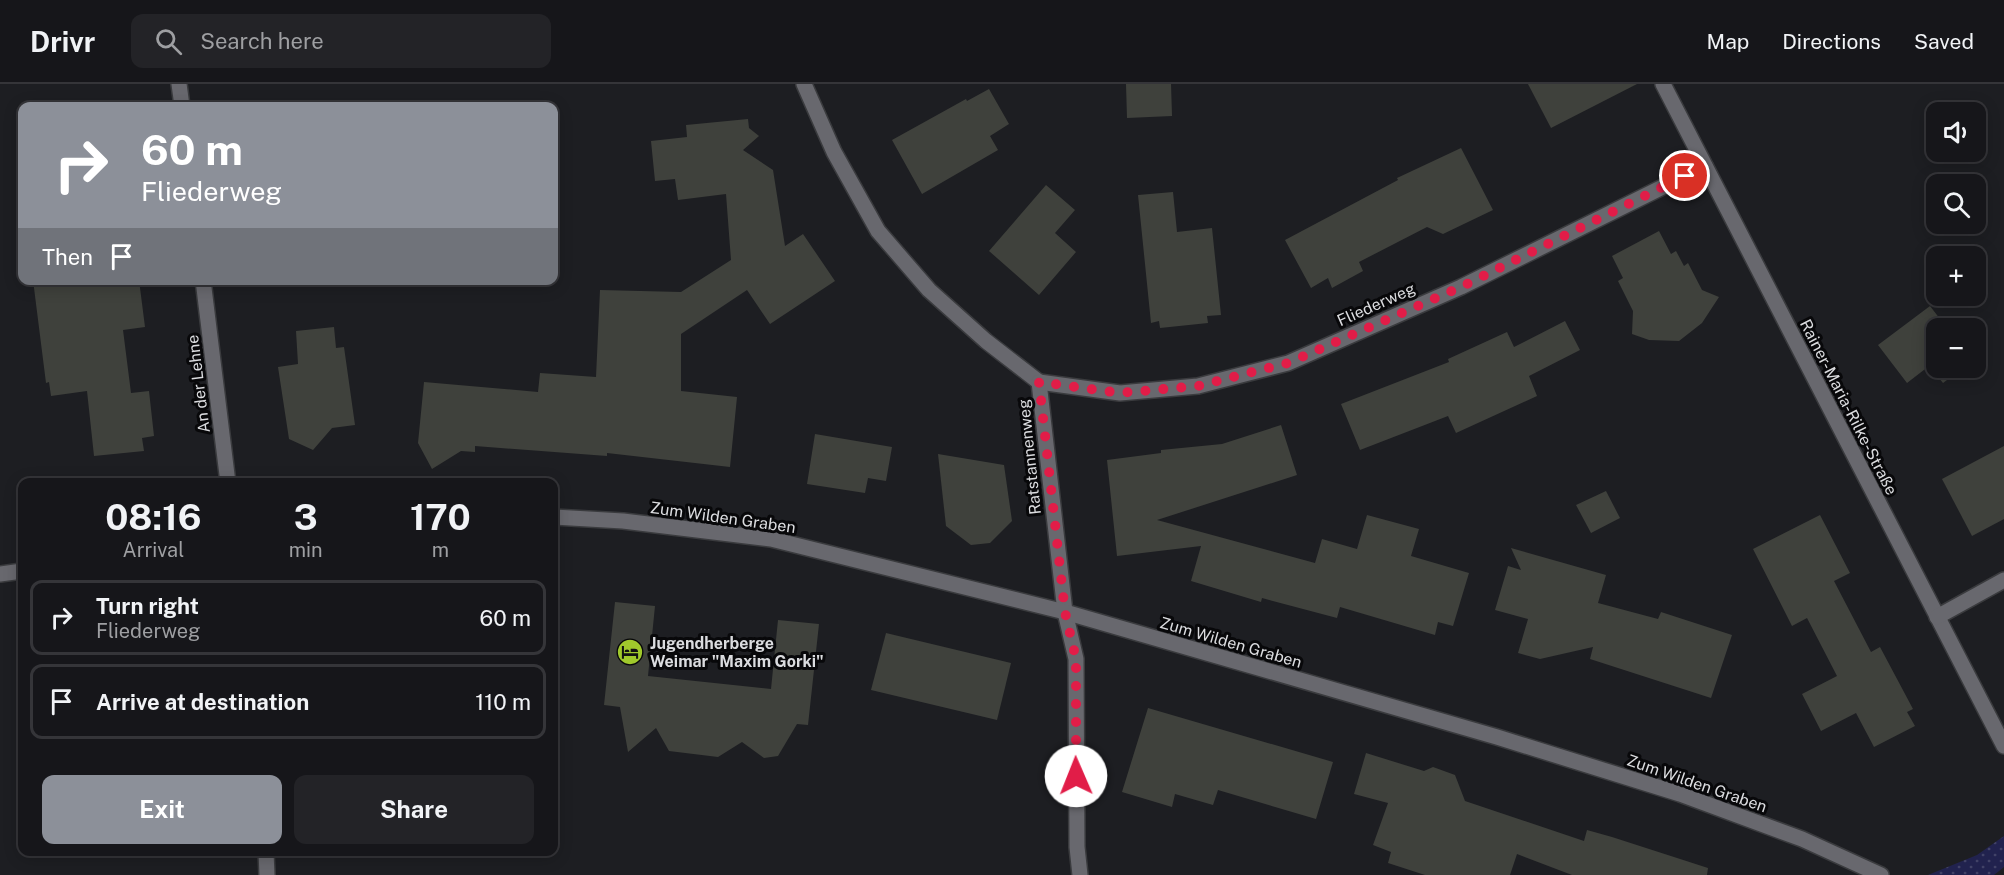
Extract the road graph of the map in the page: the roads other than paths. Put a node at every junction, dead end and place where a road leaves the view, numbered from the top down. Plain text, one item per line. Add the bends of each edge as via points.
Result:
1 (179, 84) edge
2 (804, 84) edge
3 (1663, 84) edge
4 (181, 102) edge
5 (1705, 166) junction
6 (204, 285) edge
7 (1039, 382) junction
8 (227, 478) edge
9 (558, 517) edge
10 (18, 572) edge
11 (0, 574) edge
12 (2004, 580) edge
13 (1065, 612) junction
14 (1937, 617) junction
15 (2004, 746) edge
16 (266, 856) edge
17 (267, 875) edge
18 (1080, 875) edge
19 (1881, 875) edge

1 - 4 street
2 - 7 street, Ratstannenweg via 834,152 878,231 929,290
3 - 5 street, Rainer-Maria-Rilke-Straße
5 - 7 street, Fliederweg via 1461,287 1288,363 1198,386 1120,393
5 - 14 street, Rainer-Maria-Rilke-Straße
6 - 8 street, An der Lehne
7 - 13 street, Ratstannenweg
9 - 13 street, Zum Wilden Graben via 771,539
10 - 11 street
12 - 14 street
13 - 18 street, Ratstannenweg via 1076,659
13 - 19 street, Zum Wilden Graben via 1680,794 1802,839
14 - 15 street, Rainer-Maria-Rilke-Straße
16 - 17 street

